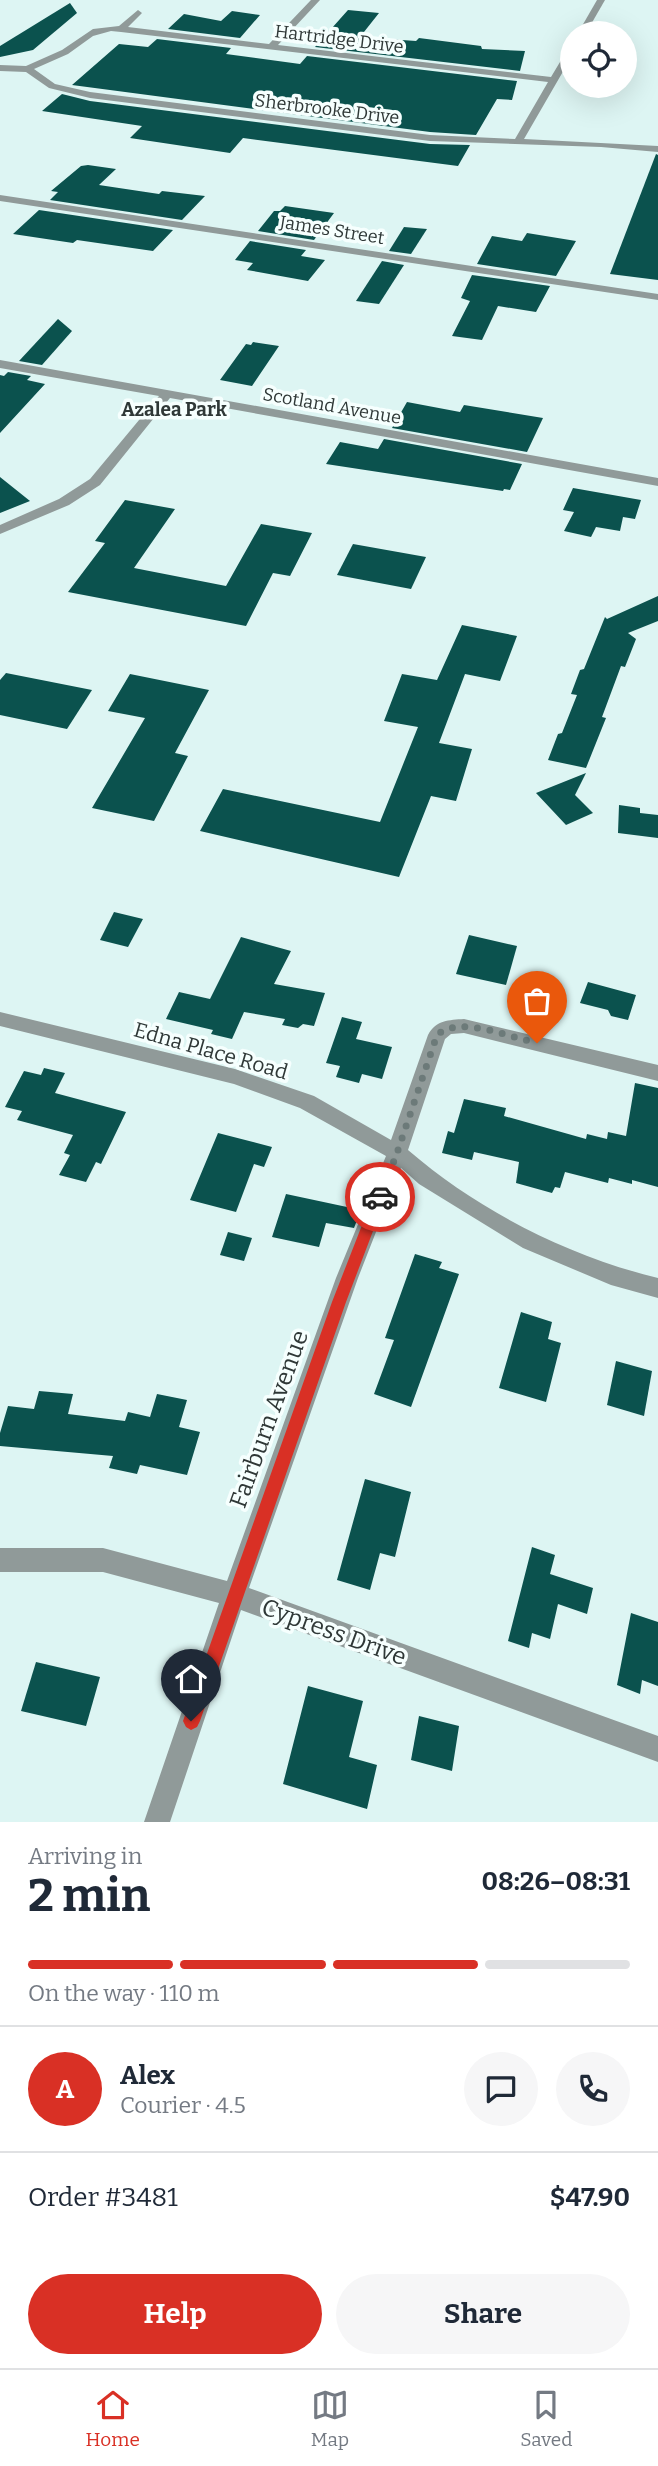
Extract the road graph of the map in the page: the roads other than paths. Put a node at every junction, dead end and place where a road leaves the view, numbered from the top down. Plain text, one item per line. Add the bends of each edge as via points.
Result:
1 (316, 0) edge
2 (601, 0) edge
3 (138, 13) dead end
4 (589, 21) edge
5 (121, 29) junction
6 (271, 47) junction
7 (0, 68) edge
8 (29, 69) junction
9 (560, 71) edge
10 (555, 80) junction
11 (517, 143) junction
12 (658, 149) edge
13 (0, 198) edge
14 (658, 297) edge
15 (0, 364) edge
16 (167, 394) junction
17 (658, 482) edge
18 (0, 530) edge
19 (0, 1019) edge
20 (658, 1073) edge
21 (397, 1153) junction
22 (658, 1288) edge
23 (0, 1560) edge
24 (234, 1595) junction
25 (658, 1749) edge
26 (157, 1822) edge

1 - 6 street
2 - 4 street
3 - 5 street
5 - 6 street, Hartridge Drive
5 - 8 street, Hartridge Drive via 92,32 67,51
6 - 10 street, Hartridge Drive
7 - 8 street
8 - 11 street, Sherbrooke Drive via 52,86 90,95 430,138
9 - 10 street
10 - 11 street
11 - 12 street, Sherbrooke Drive via 602,142
13 - 14 street, James Street
15 - 16 street, Scotland Avenue
16 - 17 street, Scotland Avenue
16 - 18 street via 95,482 64,502
19 - 21 street, Edna Place Road via 235,1077 307,1102
20 - 21 street, Fairburn Avenue via 464,1026 447,1027 437,1035
21 - 22 street, Edna Place Road via 426,1178 530,1242 611,1276
21 - 24 street, Fairburn Avenue via 347,1278
23 - 24 street, Cypress Drive via 103,1560
24 - 25 street, Cypress Drive
24 - 26 street, Fairburn Avenue

